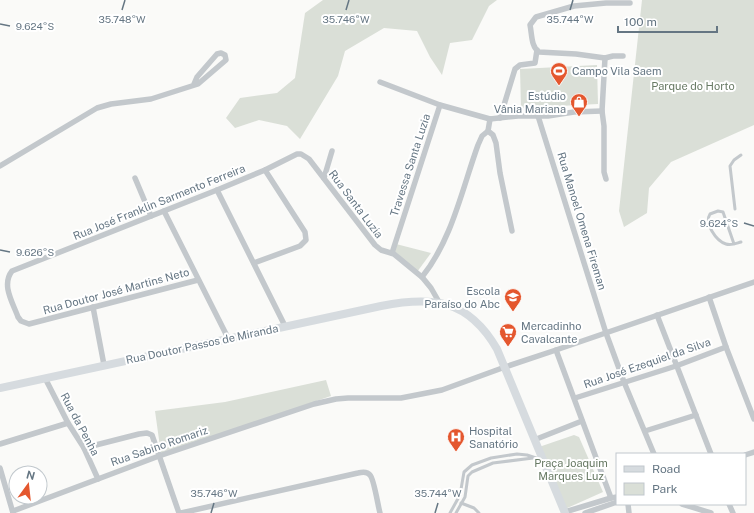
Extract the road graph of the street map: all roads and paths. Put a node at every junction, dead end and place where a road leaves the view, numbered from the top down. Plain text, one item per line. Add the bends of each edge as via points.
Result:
1 (630, 3) dead end
2 (536, 50) junction
3 (623, 56) dead end
4 (605, 58) junction
5 (380, 82) dead end
6 (194, 84) junction
7 (440, 105) junction
8 (602, 111) junction
9 (538, 116) junction
10 (500, 118) junction
11 (490, 119) junction
12 (488, 131) junction
13 (332, 151) dead end
14 (741, 156) dead end
15 (311, 161) joint
16 (0, 166) edge
17 (265, 170) junction
18 (135, 178) dead end
19 (324, 178) junction
20 (606, 179) dead end
21 (217, 190) junction
22 (735, 209) dead end
23 (164, 211) junction
24 (151, 216) junction
25 (512, 231) dead end
26 (741, 242) dead end
27 (734, 244) junction
28 (392, 253) junction
29 (254, 263) junction
30 (422, 277) junction
31 (198, 280) junction
32 (754, 282) edge
33 (709, 297) junction
34 (439, 302) junction
35 (93, 307) junction
36 (657, 315) junction
37 (39, 321) joint
38 (285, 326) junction
39 (606, 333) junction
40 (228, 338) junction
41 (726, 347) junction
42 (556, 350) junction
43 (104, 365) junction
44 (676, 366) junction
45 (505, 367) junction
46 (45, 378) junction
47 (624, 382) junction
48 (0, 388) edge
49 (575, 398) junction
50 (696, 415) junction
51 (754, 419) edge
52 (582, 421) junction
53 (68, 423) junction
54 (645, 431) junction
55 (534, 440) junction
56 (0, 444) edge
57 (84, 448) junction
58 (654, 453) edge
59 (710, 453) edge
60 (159, 456) junction
61 (533, 458) junction
62 (543, 461) junction
63 (0, 468) edge
64 (98, 479) junction
65 (614, 497) edge
66 (616, 502) edge
67 (461, 503) junction
68 (685, 505) edge
69 (13, 512) edge
70 (180, 513) edge
71 (380, 513) edge
72 (449, 513) edge
73 (456, 513) edge
74 (479, 513) edge
75 (565, 513) edge
76 (584, 513) edge
77 (711, 513) edge

1 - 2 street via 574,6 536,18 530,28
2 - 4 street
2 - 10 street via 535,62 520,65 515,69
3 - 4 street
4 - 8 street
5 - 7 street
6 - 6 street via 201,83 226,60 226,55 217,54
6 - 16 street via 151,99 96,108
7 - 11 street
7 - 28 street, Travessa Santa Luzia
8 - 9 street
8 - 20 street
9 - 10 street
9 - 39 street, Rua Manoel Omena Fireman
10 - 11 street
11 - 12 street
12 - 25 street via 496,143
12 - 30 street via 478,145 444,240 434,261
13 - 19 street
14 - 22 lane via 730,166
15 - 17 street, Rua José Franklin Sarmento Ferreira via 297,154
15 - 19 street, Rua Santa Luzia
17 - 21 street, Rua José Franklin Sarmento Ferreira
17 - 29 street via 305,232 306,240 300,246
18 - 24 street
19 - 28 street, Rua Santa Luzia via 375,245
21 - 23 street, Rua José Franklin Sarmento Ferreira
21 - 29 street
23 - 24 street, Rua José Franklin Sarmento Ferreira
23 - 31 street
24 - 37 street, Rua José Franklin Sarmento Ferreira via 12,271 7,279 7,287 18,317 29,324
26 - 27 lane
27 - 27 lane via 722,242 713,231 708,220 710,214 723,212
28 - 30 street, Rua Santa Luzia
29 - 38 street
30 - 34 street, Rua Santa Luzia
31 - 35 street, Rua Doutor José Martins Neto
31 - 40 street
32 - 33 street, Rua Sabino Romariz
33 - 36 street, Rua Sabino Romariz
33 - 41 street
34 - 38 street, Rua Doutor Passos de Miranda via 404,302
34 - 45 street, Rua Doutor Passos de Miranda via 458,308 481,326 490,336
35 - 37 street, Rua Doutor José Martins Neto
35 - 43 street
36 - 39 street, Rua Sabino Romariz
36 - 44 street
38 - 40 street, Rua Doutor Passos de Miranda
39 - 42 street, Rua Sabino Romariz
39 - 47 street, Rua Manoel Omena Fireman
40 - 43 street, Rua Doutor Passos de Miranda
41 - 44 street, Rua José Ezequiel da Silva
41 - 51 street
42 - 45 street, Rua Sabino Romariz
42 - 49 street
43 - 46 street, Rua Doutor Passos de Miranda
44 - 47 street, Rua José Ezequiel da Silva
44 - 50 street
45 - 55 street, Rua Doutor Passos de Miranda
45 - 60 street, Rua Sabino Romariz via 426,394 393,399 336,399 314,404
46 - 48 street, Rua Doutor Passos de Miranda
46 - 53 street, Rua da Penha
47 - 49 street, Rua José Ezequiel da Silva
47 - 54 street, Rua Manoel Omena Fireman
49 - 52 street
50 - 54 street
50 - 59 street
52 - 55 street
52 - 65 street
53 - 56 street
53 - 57 street, Rua da Penha
54 - 58 street, Rua Manoel Omena Fireman
55 - 62 street, Rua Doutor Passos de Miranda
57 - 60 street via 147,433 152,435
57 - 64 street, Rua da Penha
60 - 64 street, Rua Sabino Romariz
60 - 70 street
61 - 62 lane
61 - 67 lane via 493,463 472,472 468,476 466,492
61 - 72 lane via 523,454 501,456 469,467 464,472 460,495
62 - 75 street, Rua Doutor Passos de Miranda
63 - 69 street
64 - 69 street, Rua Sabino Romariz
65 - 75 street
66 - 76 street
67 - 73 lane
67 - 74 lane
68 - 77 street
70 - 71 street via 358,473 369,473 372,478

